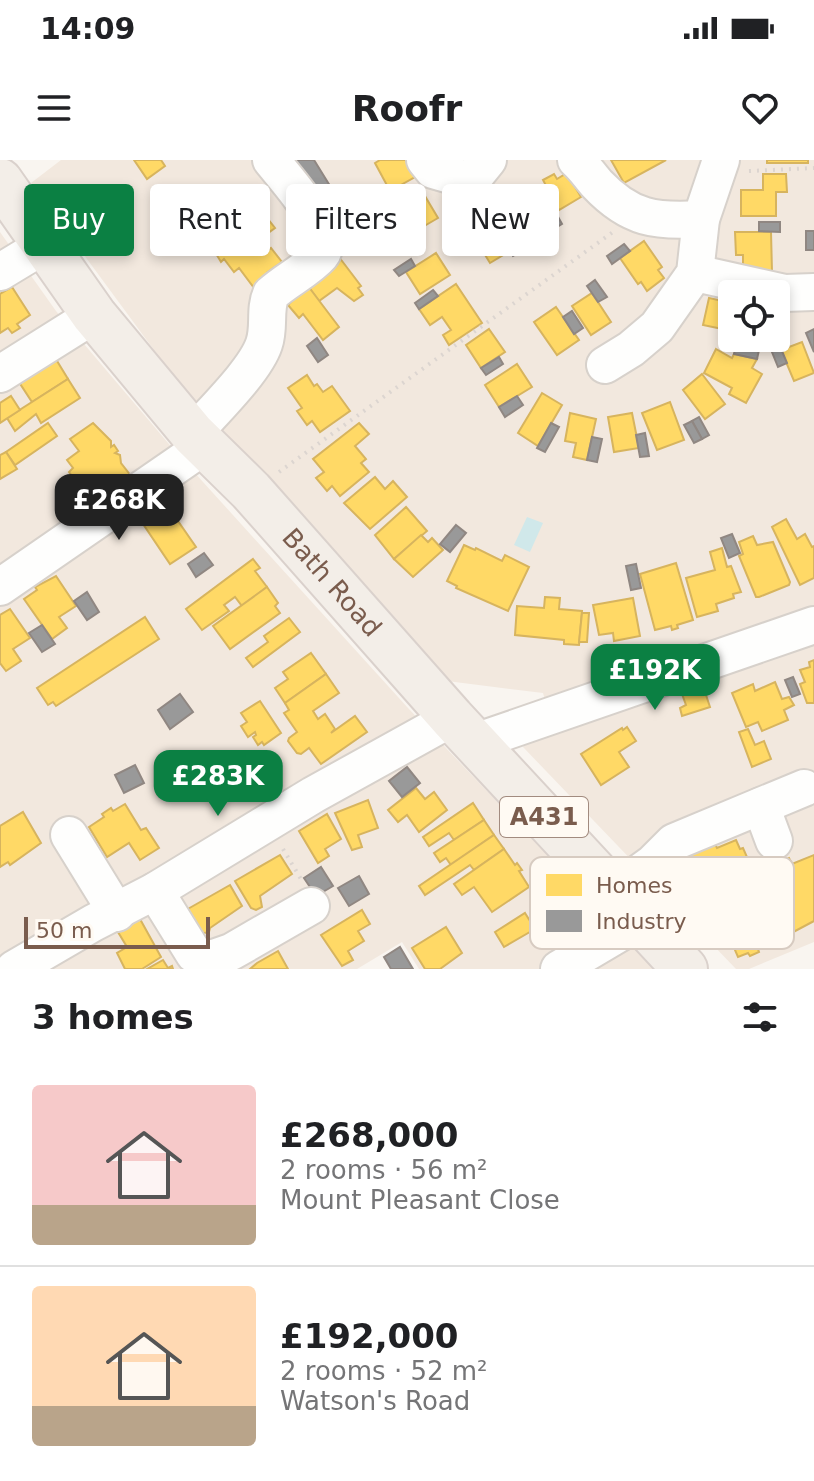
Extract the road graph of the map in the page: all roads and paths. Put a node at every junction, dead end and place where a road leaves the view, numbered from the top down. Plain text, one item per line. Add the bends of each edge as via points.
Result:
1 (271, 160) edge
2 (425, 160) edge
3 (576, 160) edge
4 (718, 166) edge
5 (814, 168) edge
6 (480, 170) edge
7 (0, 181) edge
8 (637, 215) junction
9 (24, 217) edge
10 (701, 219) junction
11 (26, 256) edge
12 (50, 256) edge
13 (0, 272) edge
14 (695, 273) junction
15 (814, 292) edge
16 (94, 315) junction
17 (605, 365) dead end
18 (0, 374) edge
19 (198, 441) junction
20 (251, 491) junction
21 (0, 587) edge
22 (814, 625) edge
23 (464, 730) junction
24 (804, 788) dead end
25 (761, 806) junction
26 (267, 823) junction
27 (69, 835) dead end
28 (774, 841) dead end
29 (582, 857) edge
30 (659, 857) edge
31 (155, 891) junction
32 (311, 906) joint
33 (117, 913) junction
34 (581, 949) edge
35 (667, 949) edge
36 (14, 969) edge
37 (559, 969) edge
38 (685, 969) edge

1 - 19 street via 317,220 326,246 271,294 263,347
2 - 6 street via 433,170
3 - 8 street
4 - 5 path
4 - 10 street
7 - 9 main road, Bath Road / A431
8 - 10 street
8 - 20 path
10 - 14 street
11 - 13 street
12 - 16 main road, Bath Road / A431
14 - 15 street via 785,293
14 - 17 street via 657,327
16 - 18 street
16 - 19 main road, Bath Road / A431
19 - 20 main road, Bath Road / A431
19 - 21 street
20 - 23 main road, Bath Road / A431
22 - 23 street
23 - 26 street
23 - 29 main road, Bath Road / A431
24 - 25 street
25 - 28 street
25 - 30 street via 674,842
26 - 31 street
26 - 32 path
27 - 33 street
31 - 32 street via 194,954 211,959
31 - 33 street
33 - 36 street
34 - 37 street
35 - 38 main road, Bath Road / A431

